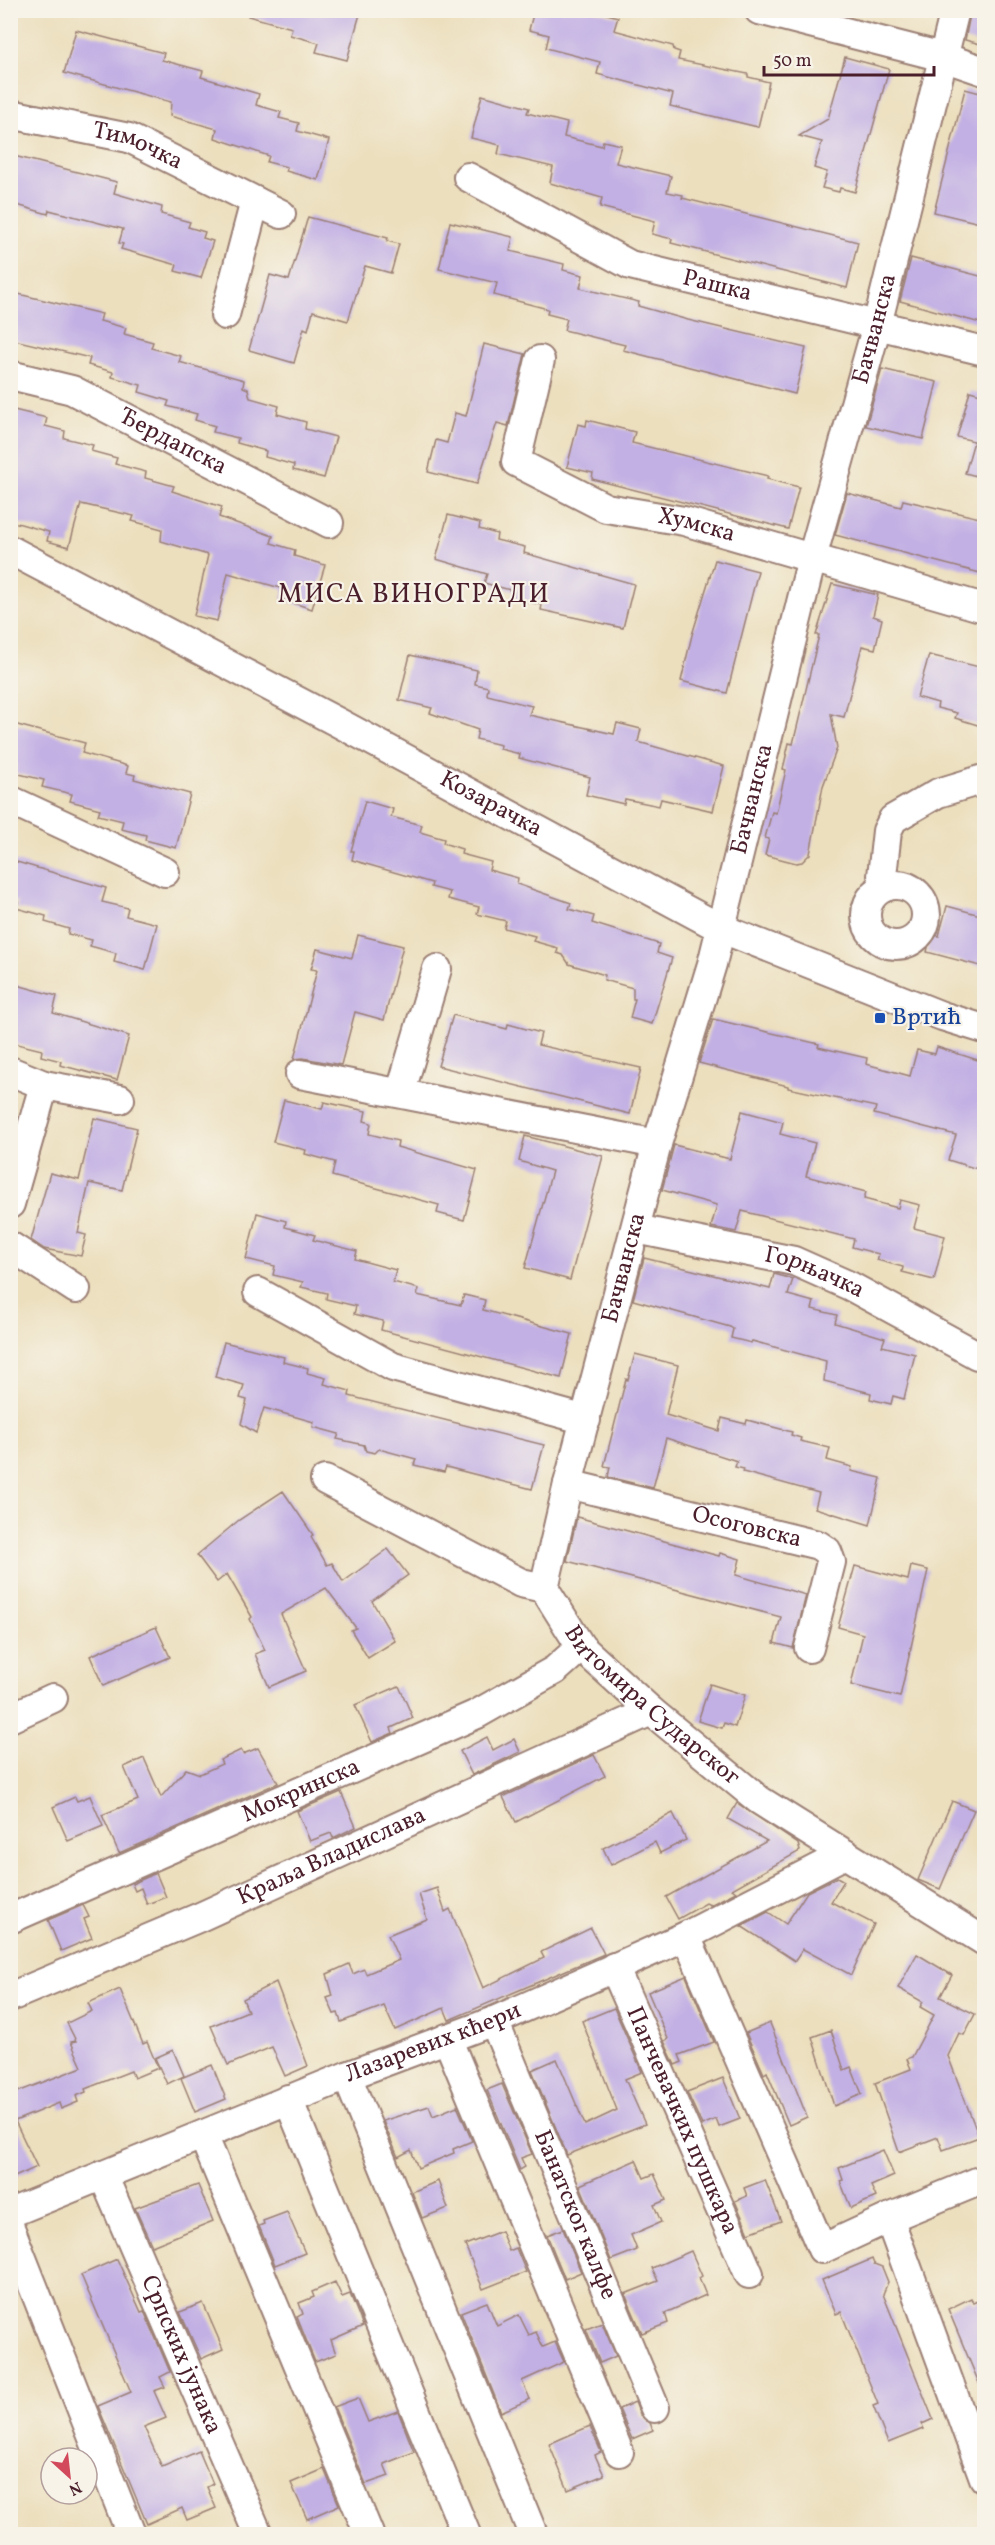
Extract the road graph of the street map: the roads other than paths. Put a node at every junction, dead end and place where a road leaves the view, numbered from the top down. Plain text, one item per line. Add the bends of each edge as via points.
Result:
1 (759, 10) edge
2 (955, 10) edge
3 (943, 57) junction
4 (984, 71) edge
5 (10, 114) edge
6 (468, 177) dead end
7 (255, 201) junction
8 (281, 214) dead end
9 (225, 315) dead end
10 (877, 325) junction
11 (984, 351) edge
12 (540, 360) dead end
13 (10, 375) edge
14 (329, 523) dead end
15 (10, 550) edge
16 (812, 558) junction
17 (984, 608) edge
18 (984, 779) edge
19 (10, 800) edge
20 (165, 872) dead end
21 (888, 886) dead end
22 (720, 928) junction
23 (437, 969) dead end
24 (984, 1029) edge
25 (10, 1071) edge
26 (300, 1074) dead end
27 (44, 1085) junction
28 (401, 1092) junction
29 (120, 1099) dead end
30 (657, 1144) junction
31 (10, 1204) edge
32 (636, 1229) junction
33 (10, 1246) edge
34 (76, 1289) dead end
35 (258, 1292) dead end
36 (977, 1355) dead end
37 (586, 1420) junction
38 (324, 1480) dead end
39 (568, 1484) junction
40 (544, 1588) junction
41 (581, 1647) junction
42 (809, 1648) dead end
43 (53, 1698) dead end
44 (651, 1711) junction
45 (10, 1718) edge
46 (845, 1854) junction
47 (10, 1919) edge
48 (686, 1936) junction
49 (984, 1941) edge
50 (614, 1967) junction
51 (10, 1997) edge
52 (494, 2021) junction
53 (447, 2038) junction
54 (347, 2076) junction
55 (288, 2099) junction
56 (203, 2135) junction
57 (103, 2175) junction
58 (984, 2179) edge
59 (10, 2213) edge
60 (889, 2218) junction
61 (10, 2228) edge
62 (749, 2274) dead end
63 (654, 2408) dead end
64 (619, 2452) dead end
65 (984, 2478) edge
66 (131, 2535) edge
67 (258, 2535) edge
68 (369, 2535) edge
69 (466, 2535) edge
70 (533, 2535) edge

1 - 3 street
2 - 3 street, Бачванска
3 - 4 street
3 - 10 street, Бачванска
5 - 7 street, Тимочка via 129,138
6 - 10 street, Рашка via 630,265
7 - 8 street, Тимочка
7 - 9 street
10 - 11 street, Рашка
10 - 16 street, Бачванска
12 - 16 street, Хумска via 516,462 606,508 684,521
13 - 14 street, Ђердапска via 72,390
15 - 22 street, Козарачка
16 - 17 street, Хумска
16 - 22 street, Бачванска
18 - 21 street via 938,793 893,819 887,831 882,876
19 - 20 street
22 - 24 street, Козарачка
22 - 30 street, Бачванска
23 - 28 street
25 - 27 street
26 - 28 street
27 - 29 street
27 - 31 street
28 - 30 street
30 - 32 street, Бачванска
32 - 36 street, Горњачка via 794,1261 850,1286
32 - 37 street, Бачванска
33 - 34 street
35 - 37 street via 393,1367
37 - 39 street, Бачванска
38 - 40 street via 521,1583
39 - 40 street, Бачванска
39 - 42 street, Осоговска via 818,1545 827,1551 831,1562
40 - 41 street, Витомира Сударског
41 - 44 street, Витомира Сударског
41 - 47 street, Мокринска via 555,1670 477,1714
43 - 45 street
44 - 46 street, Витомира Сударског via 759,1800
44 - 51 street, Краља Владислава via 200,1917
46 - 48 street, Лазаревих кћери
46 - 49 street, Витомира Сударског
48 - 50 street, Лазаревих кћери
48 - 60 street via 822,2248
50 - 52 street, Лазаревих кћери
50 - 62 street, Панчевачких пушкара
52 - 53 street, Лазаревих кћери
52 - 63 street, Банатског калфе
53 - 54 street, Лазаревих кћери
53 - 64 street
54 - 55 street, Лазаревих кћери
54 - 70 street
55 - 56 street, Лазаревих кћери
55 - 69 street
56 - 57 street, Лазаревих кћери
56 - 68 street
57 - 59 street, Лазаревих кћери
57 - 67 street, Српских јунака
58 - 60 street
60 - 65 street
61 - 66 street

